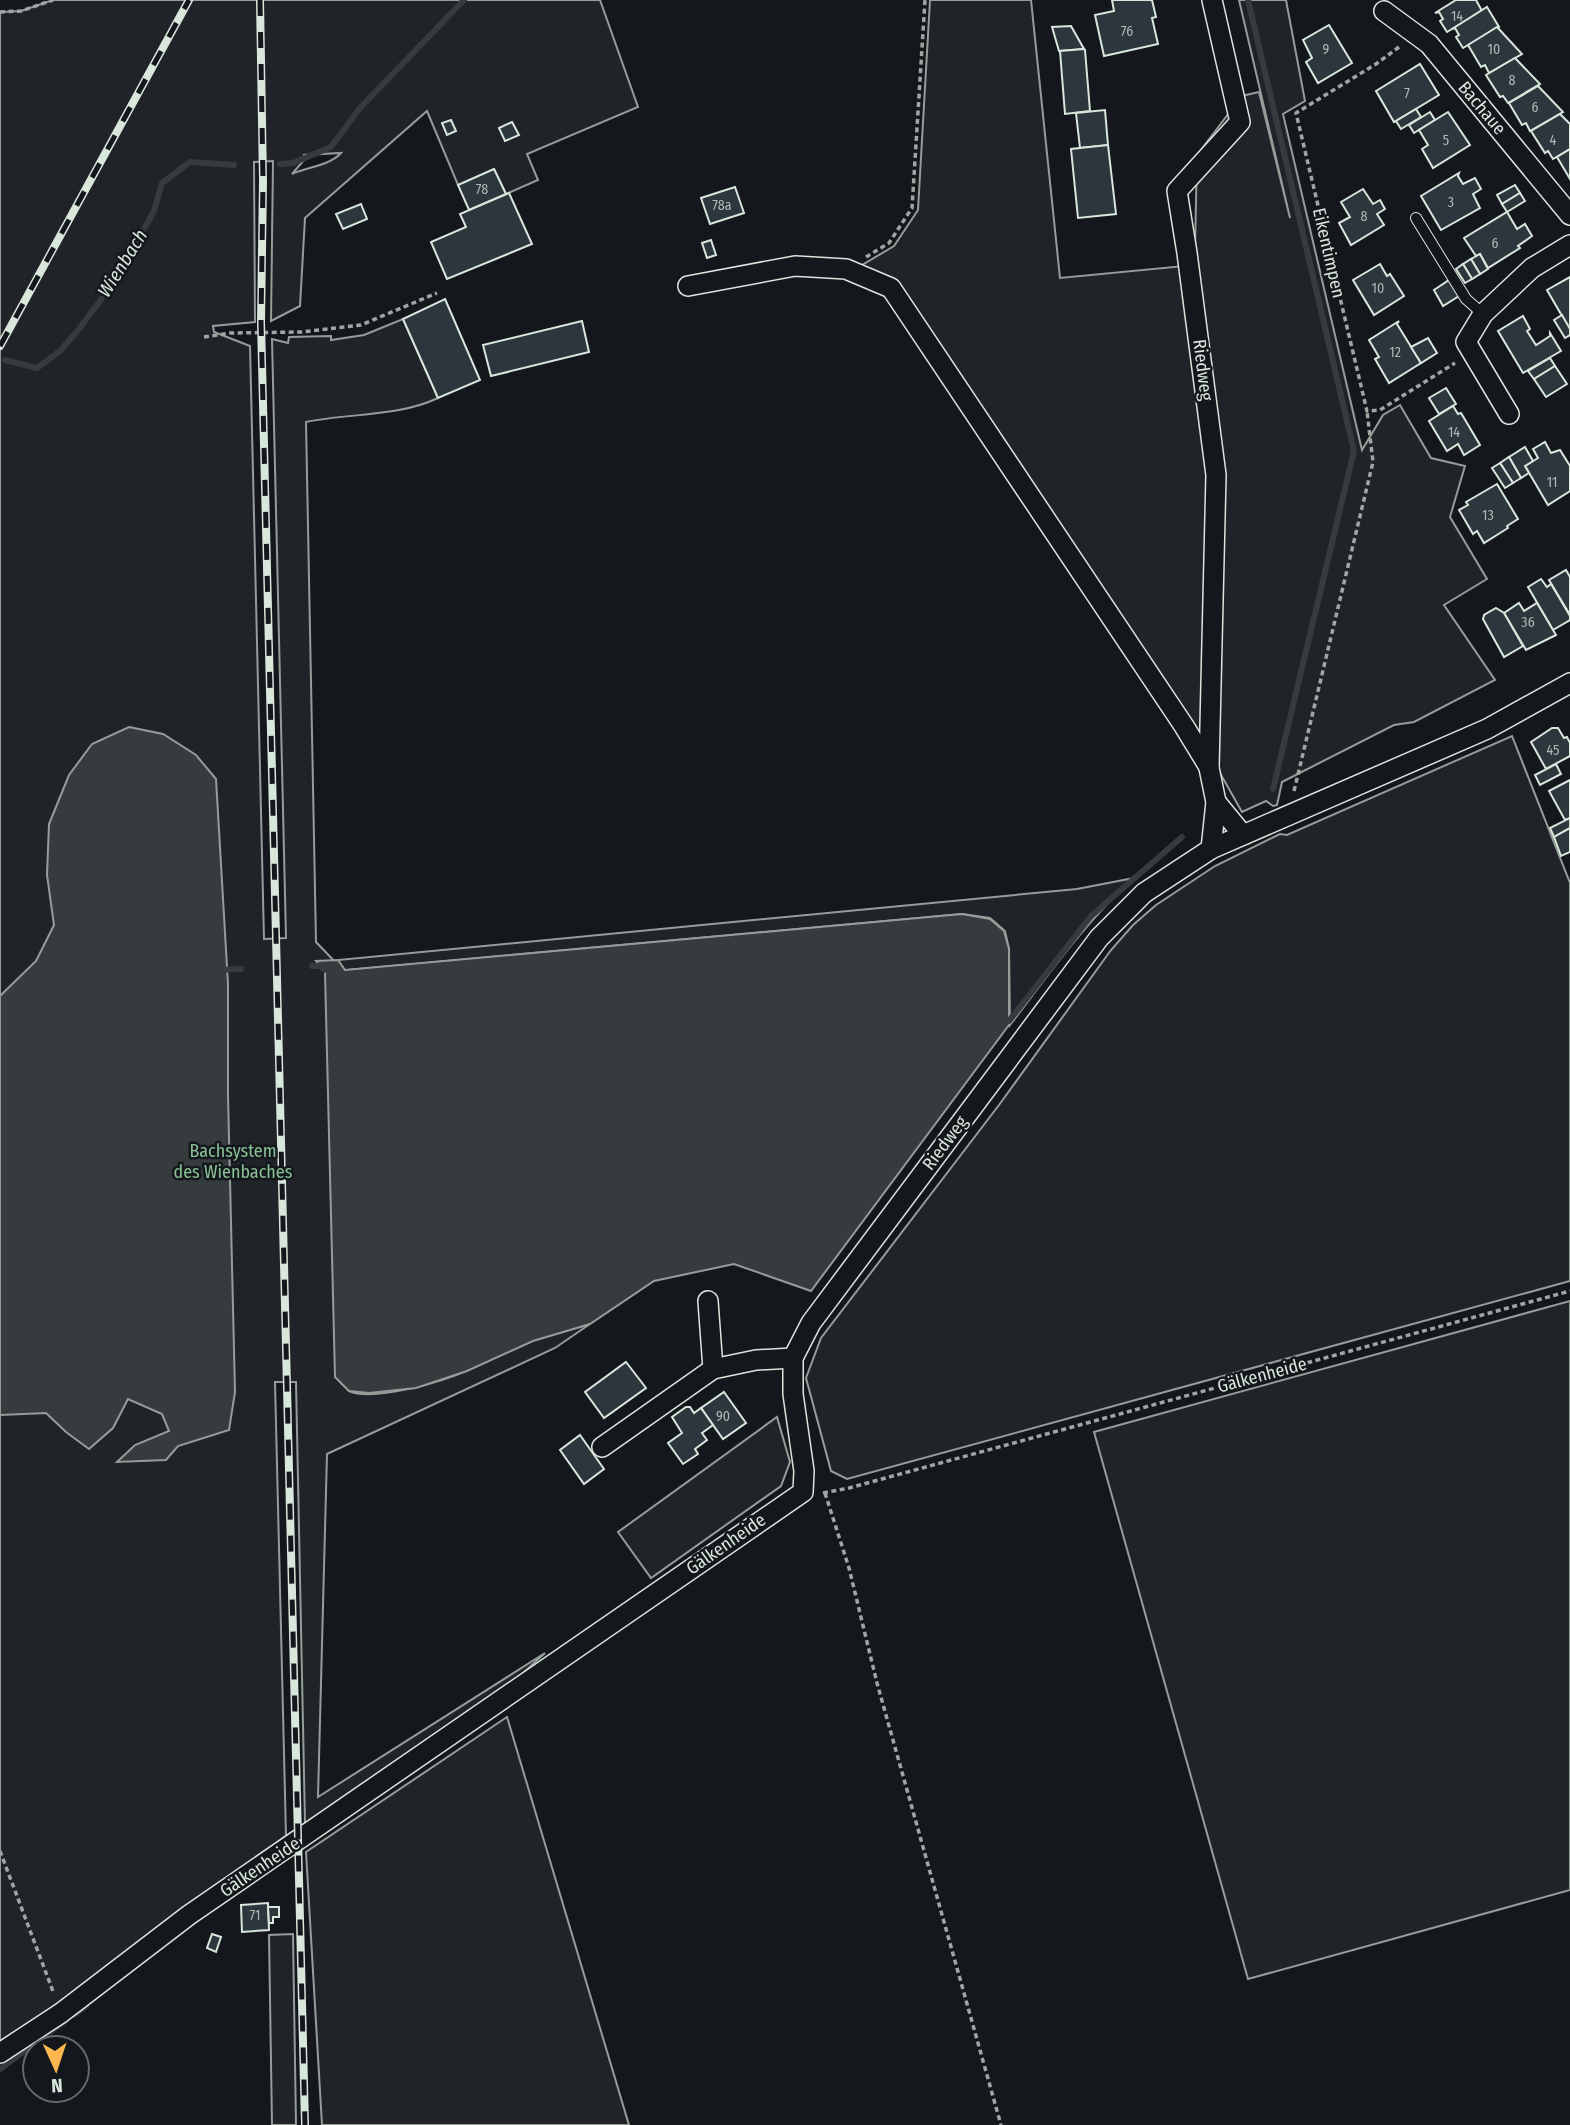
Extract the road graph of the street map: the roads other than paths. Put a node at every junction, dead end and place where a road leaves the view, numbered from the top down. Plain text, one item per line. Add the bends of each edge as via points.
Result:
1 (1212, 0) edge
2 (1384, 11) dead end
3 (1570, 215) edge
4 (1416, 218) dead end
5 (1570, 245) edge
6 (688, 286) dead end
7 (1483, 314) junction
8 (1509, 414) dead end
9 (1570, 683) edge
10 (1209, 768) junction
11 (1216, 802) junction
12 (1243, 835) junction
13 (1211, 849) junction
14 (708, 1301) dead end
15 (793, 1358) junction
16 (713, 1369) junction
17 (602, 1447) dead end
18 (803, 1492) joint
19 (0, 2053) edge

1 - 10 street, Riedweg via 1240,122 1177,191 1216,475
2 - 3 street, Bachaue via 1429,44
4 - 7 lane via 1466,299
5 - 7 street via 1532,268
6 - 10 street, Riedweg via 795,266 846,269 891,288
7 - 8 street via 1466,342
9 - 12 street, Riedweg via 1487,729
10 - 11 street, Riedweg
11 - 12 street, Riedweg
11 - 13 street, Riedweg
12 - 13 street, Riedweg
13 - 15 street, Riedweg via 1144,893 1099,938 811,1323
14 - 16 street
15 - 16 street
15 - 18 street, Riedweg
16 - 17 street
18 - 19 street, Gälkenheide via 189,1915 61,2013

